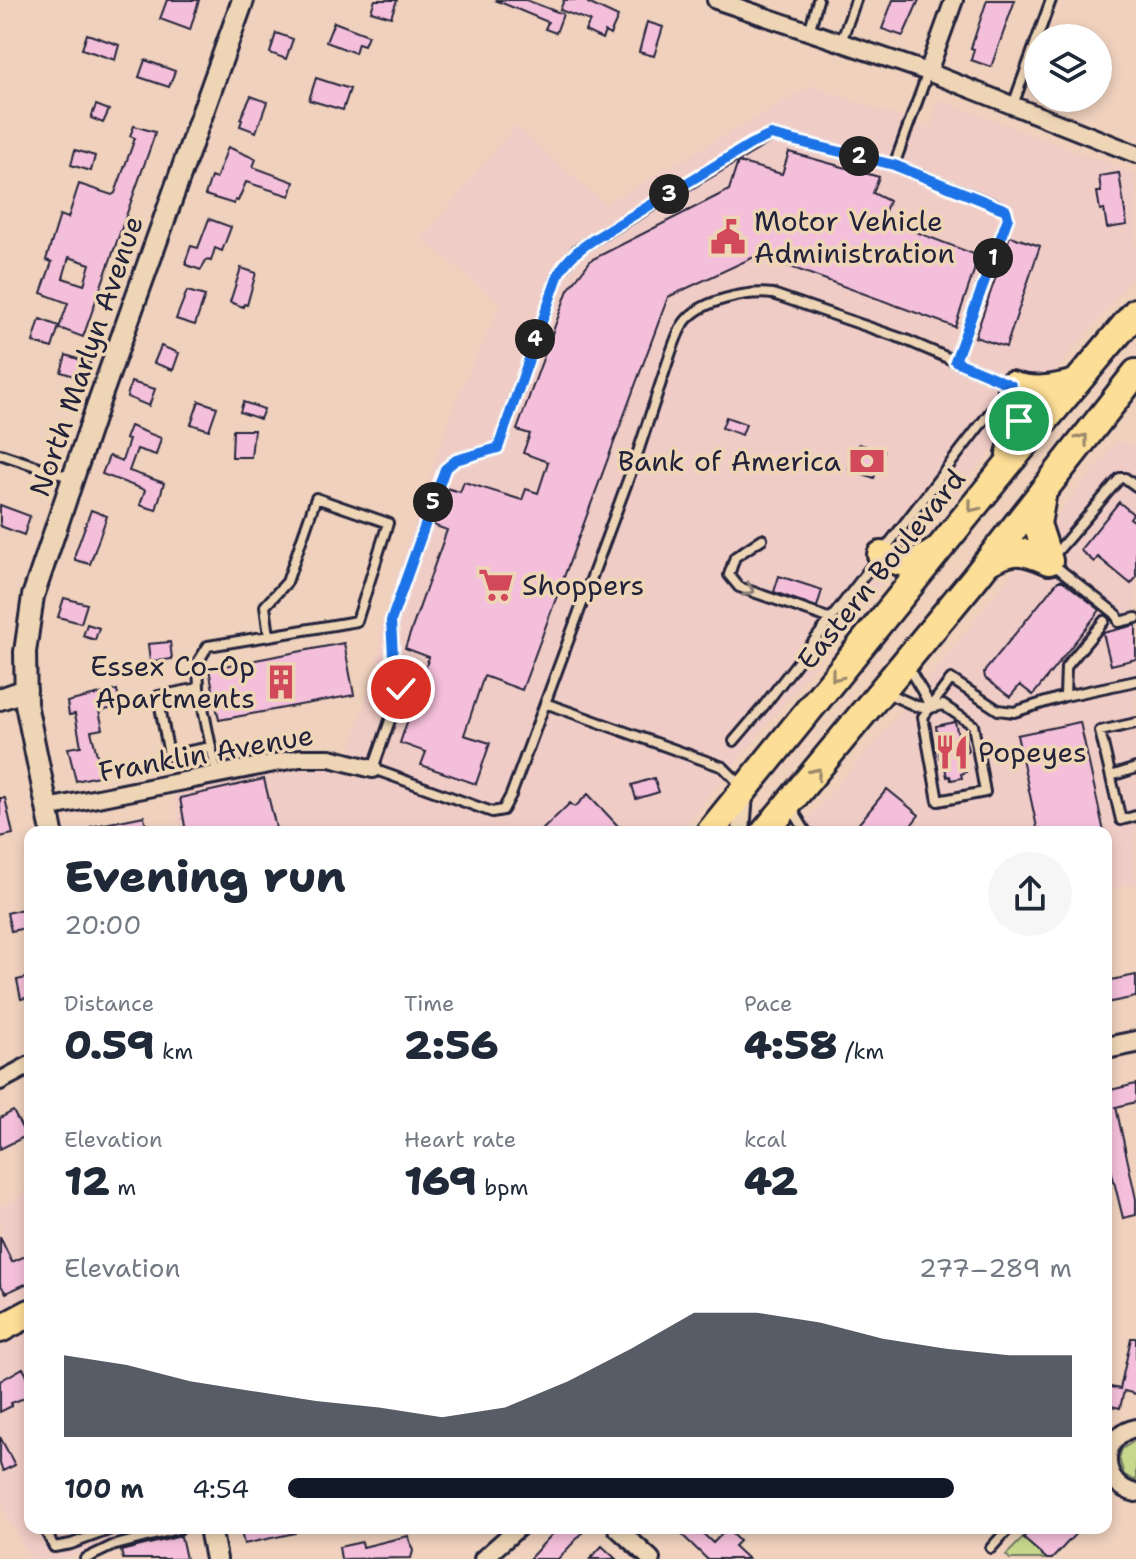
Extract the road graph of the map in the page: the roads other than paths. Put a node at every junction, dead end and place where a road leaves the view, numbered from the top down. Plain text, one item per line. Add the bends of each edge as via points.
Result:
1 (243, 0) edge
2 (716, 0) edge
3 (818, 0) edge
4 (856, 0) edge
5 (954, 0) edge
6 (1051, 0) edge
7 (809, 32) junction
8 (841, 43) junction
9 (928, 72) junction
10 (1012, 105) junction
11 (1136, 154) edge
12 (894, 165) junction
13 (1136, 312) edge
14 (955, 361) junction
15 (1076, 383) junction
16 (1011, 385) junction
17 (1130, 389) edge
18 (0, 454) edge
19 (1008, 464) junction
20 (73, 479) junction
21 (1136, 486) edge
22 (1044, 488) junction
23 (762, 539) dead end
24 (938, 550) junction
25 (881, 555) junction
26 (1049, 561) junction
27 (986, 563) junction
28 (1136, 618) edge
29 (831, 619) junction
30 (1104, 621) dead end
31 (269, 636) junction
32 (906, 662) junction
33 (1136, 681) edge
34 (199, 688) junction
35 (26, 690) junction
36 (882, 692) junction
37 (1065, 696) junction
38 (0, 699) edge
39 (545, 703) junction
40 (930, 708) junction
41 (1136, 723) edge
42 (734, 741) dead end
43 (211, 747) junction
44 (1136, 768) edge
45 (373, 769) junction
46 (217, 774) junction
47 (1111, 776) junction
48 (745, 788) junction
49 (789, 805) junction
50 (47, 808) junction
51 (1136, 816) edge
52 (51, 826) edge
53 (715, 826) edge
54 (742, 826) edge
55 (770, 826) edge
56 (802, 826) edge
57 (1136, 1042) edge
58 (1112, 1047) edge
59 (24, 1068) edge
60 (0, 1081) edge
61 (24, 1316) edge
62 (0, 1329) edge
63 (24, 1336) edge
64 (0, 1348) edge
65 (1136, 1428) edge
66 (1112, 1445) edge
67 (1112, 1477) edge
68 (1136, 1493) edge
69 (47, 1534) edge
70 (71, 1534) edge
71 (98, 1534) edge
72 (158, 1534) edge
73 (211, 1534) edge
74 (511, 1534) edge
75 (624, 1534) edge
76 (1004, 1534) edge
77 (77, 1542) junction
78 (991, 1548) dead end
79 (85, 1559) edge
80 (216, 1559) edge
81 (483, 1559) edge
82 (651, 1559) edge

1 - 20 street, North Marlyn Avenue
2 - 7 street
3 - 7 lane
4 - 8 lane
5 - 9 street
6 - 10 lane
7 - 8 street
8 - 9 street
9 - 10 street
9 - 12 lane
10 - 11 street
12 - 14 lane via 1006,210 1008,218
12 - 45 lane via 771,135 589,242 566,261 498,448 456,460 445,469 391,621 393,655 403,667 401,689
13 - 15 main road, Eastern Boulevard
14 - 16 lane
14 - 39 lane via 773,294 732,296 690,315 671,352
15 - 16 main road via 1045,390
15 - 19 main road, Eastern Boulevard
16 - 19 main road via 1019,421
16 - 25 lane
22 -> 17 main road
18 - 20 lane
19 -> 24 main road, Eastern Boulevard
20 - 35 street, North Marlyn Avenue via 33,596
21 - 26 lane via 1120,478
22 - 26 main road via 1037,524
22 - 27 main road
23 -> 29 lane via 735,557 729,575 733,582
24 - 25 main road via 908,564
24 -> 48 main road, Eastern Boulevard
25 - 29 lane
26 - 27 main road via 1017,550
26 - 28 lane via 1116,614 1119,622
27 - 32 main road
29 - 42 lane
30 - 37 lane via 1066,667
31 - 31 lane via 265,606 287,582 316,498 388,523 357,621
31 - 34 lane via 208,646 198,662
32 - 36 main road
32 - 40 lane
33 - 37 lane
34 - 43 lane
34 - 43 lane via 158,696 169,755
35 - 38 street
35 - 50 street, North Marlyn Avenue
36 - 40 lane
49 -> 36 main road
37 - 40 lane via 1014,712 998,710 951,679
39 - 45 lane via 503,810 492,812
39 - 48 lane via 723,767
40 - 40 lane via 923,717 938,801 985,792 973,725 943,705
41 - 47 lane via 1100,731
43 - 46 lane
44 - 47 lane
45 - 46 street, Franklin Avenue via 330,758 300,758
46 - 50 street, Franklin Avenue
47 - 51 lane via 1121,820
48 - 53 main road, Eastern Boulevard
48 - 54 street
49 - 55 main road
49 - 56 lane
50 - 52 street, North Marlyn Avenue
57 - 58 street
59 - 60 street
61 - 62 main road
63 - 64 main road
65 - 66 street via 1121,1433
67 - 68 street
69 - 77 lane via 54,1547
70 - 77 lane
71 - 77 lane
72 - 79 lane
73 - 80 street
74 - 81 street
75 - 82 street
76 - 78 lane

